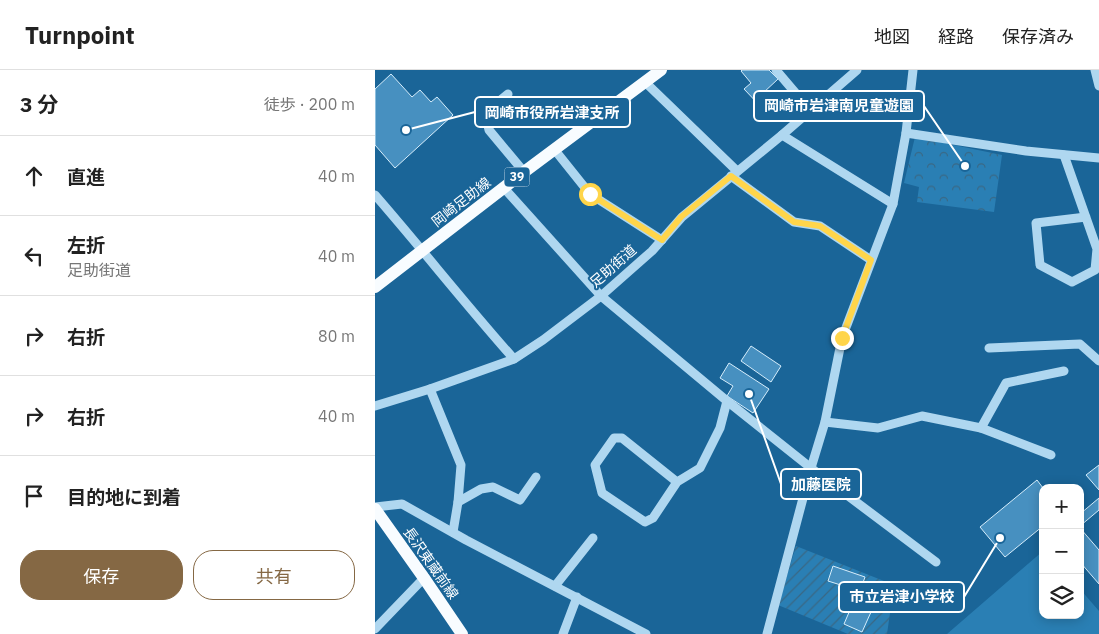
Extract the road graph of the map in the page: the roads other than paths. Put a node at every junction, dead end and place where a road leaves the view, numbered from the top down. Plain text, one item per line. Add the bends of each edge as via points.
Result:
1 (661, 70) edge
2 (776, 70) edge
3 (857, 70) edge
4 (913, 70) edge
5 (1095, 70) edge
6 (645, 82) junction
7 (1099, 86) edge
8 (509, 94) dead end
9 (810, 110) junction
10 (906, 133) junction
11 (782, 135) junction
12 (554, 149) junction
13 (1064, 155) junction
14 (1099, 158) edge
15 (523, 172) junction
16 (734, 174) junction
17 (504, 188) junction
18 (376, 197) edge
19 (893, 204) junction
20 (1086, 217) junction
21 (662, 240) junction
22 (423, 250) junction
23 (871, 260) junction
24 (375, 288) edge
25 (601, 296) junction
26 (989, 348) dead end
27 (514, 360) junction
28 (1099, 361) edge
29 (1064, 371) dead end
30 (429, 390) junction
31 (727, 401) junction
32 (375, 406) edge
33 (825, 422) junction
34 (981, 428) junction
35 (1051, 455) dead end
36 (811, 468) junction
37 (536, 477) dead end
38 (677, 482) junction
39 (458, 502) junction
40 (375, 508) edge
41 (453, 532) junction
42 (593, 538) dead end
43 (936, 562) dead end
44 (424, 578) junction
45 (555, 586) junction
46 (577, 597) junction
47 (375, 629) edge
48 (462, 634) edge
49 (563, 634) edge
50 (646, 634) edge
51 (767, 634) edge

1 - 6 main road, 岡崎足助線 / 39
2 - 9 street
3 - 9 street, 足助街道
4 - 10 street
5 - 7 street
6 - 12 main road, 岡崎足助線 / 39
6 - 16 street
8 - 15 street via 485,113 489,130
9 - 11 street, 足助街道
10 - 13 street
10 - 19 street
11 - 16 street, 足助街道
11 - 19 street
12 - 15 main road, 岡崎足助線 / 39
12 - 21 street via 590,194
13 - 14 street
13 - 20 street
15 - 17 main road, 岡崎足助線 / 39
16 - 21 street, 足助街道 via 681,217
16 - 23 street via 794,222 820,226
17 - 22 main road, 岡崎足助線 / 39
17 - 25 street
18 - 22 street
19 - 23 street
20 - 20 street via 1097,248 1095,270 1072,282 1040,265 1036,223
21 - 25 street, 足助街道
22 - 24 main road, 岡崎足助線 / 39
22 - 27 street
23 - 33 street via 842,338
25 - 27 street, 足助街道
25 - 31 street
26 - 28 street via 1080,344
27 - 30 street, 足助街道
29 - 34 street via 1006,383
30 - 32 street, 足助街道
30 - 39 street via 461,465
31 - 36 street
31 - 38 street via 720,428 700,468
33 - 34 street via 878,428 922,416
33 - 36 street
34 - 35 street
36 - 43 street
36 - 51 street
37 - 39 street via 520,500 493,487 481,489
38 - 38 street via 653,518 645,522 603,493 595,465 615,438 622,438
39 - 41 street
40 - 41 street via 402,504
40 - 44 main road, 長沢東蔵前線
41 - 45 street
42 - 45 street
44 - 47 street
44 - 48 main road, 長沢東蔵前線
45 - 46 street
46 - 49 street
46 - 50 street

